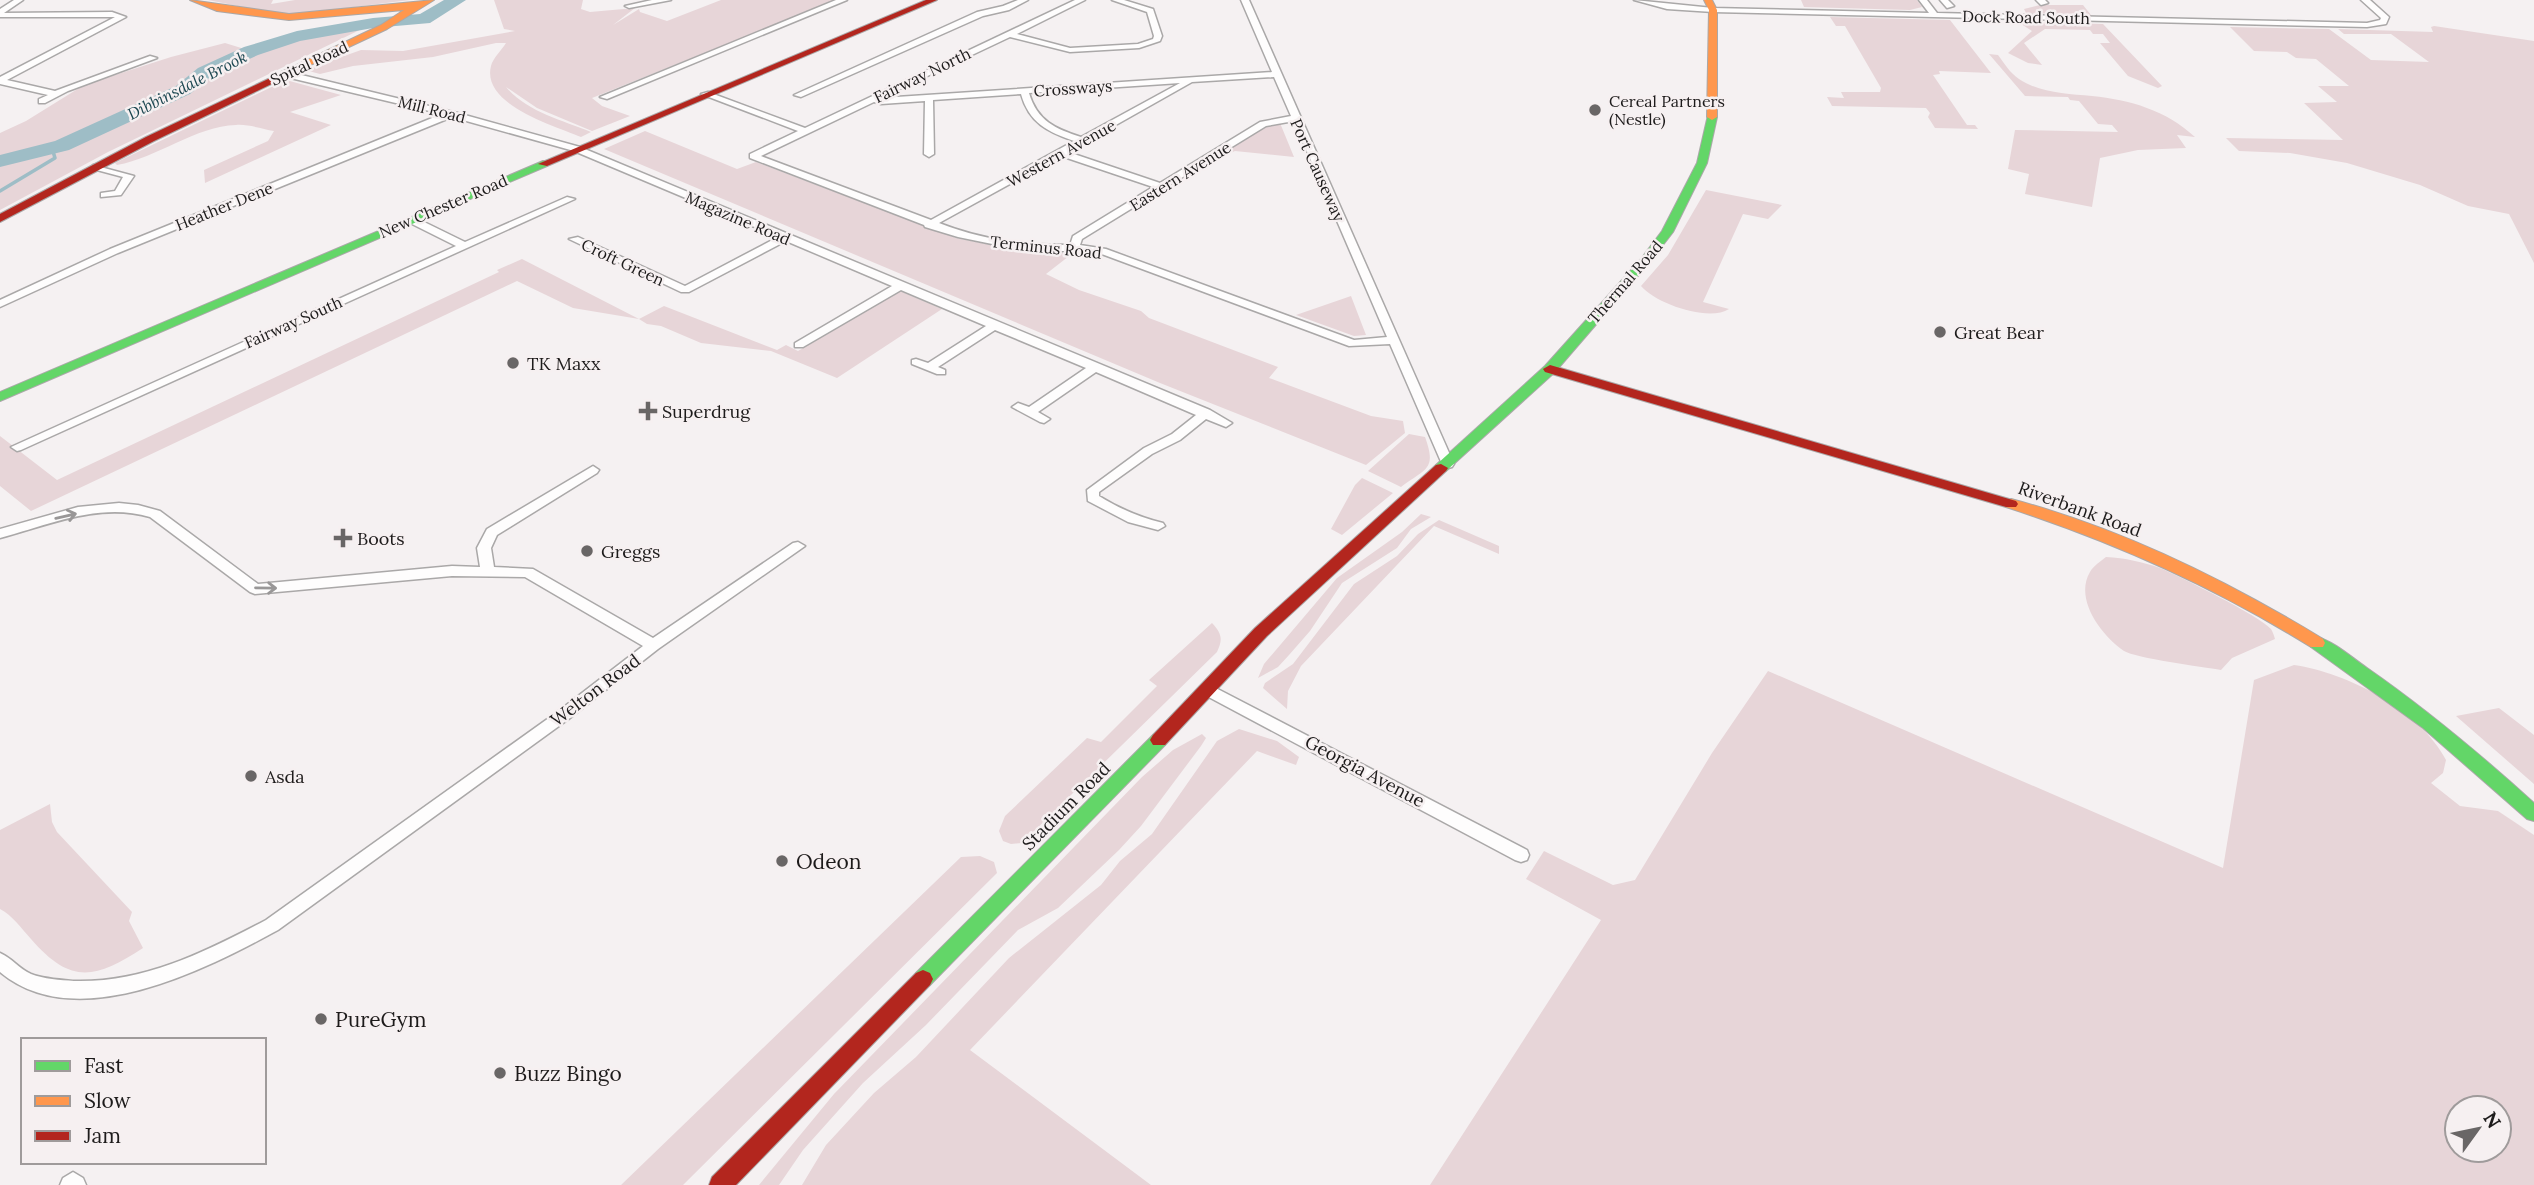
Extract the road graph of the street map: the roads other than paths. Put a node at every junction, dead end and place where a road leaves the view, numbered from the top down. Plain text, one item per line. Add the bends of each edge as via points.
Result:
1 (19, 0) edge
2 (194, 0) edge
3 (667, 0) edge
4 (843, 0) edge
5 (921, 0) edge
6 (933, 0) edge
7 (1024, 0) edge
8 (1081, 0) edge
9 (1116, 0) edge
10 (1245, 0) edge
11 (1638, 0) edge
12 (1923, 0) edge
13 (2365, 0) edge
14 (423, 3) edge
15 (1711, 5) edge
16 (629, 6) dead end
17 (0, 14) edge
18 (1935, 15) junction
19 (887, 17) junction
20 (1009, 33) junction
21 (153, 58) dead end
22 (285, 74) junction
23 (1276, 74) junction
24 (1193, 79) junction
25 (0, 81) edge
26 (1024, 91) junction
27 (57, 94) junction
28 (705, 94) junction
29 (798, 95) dead end
30 (604, 97) dead end
31 (929, 98) junction
32 (871, 99) junction
33 (42, 101) dead end
34 (451, 114) junction
35 (1296, 118) junction
36 (805, 131) junction
37 (1083, 141) junction
38 (577, 149) junction
39 (764, 151) joint
40 (1062, 153) junction
41 (929, 154) dead end
42 (96, 167) junction
43 (1161, 187) junction
44 (104, 195) dead end
45 (570, 199) dead end
46 (0, 219) edge
47 (412, 220) junction
48 (929, 225) junction
49 (784, 238) junction
50 (574, 239) dead end
51 (464, 246) junction
52 (1074, 249) junction
53 (899, 286) junction
54 (0, 304) edge
55 (995, 325) junction
56 (791, 333) dead end
57 (1392, 340) junction
58 (916, 362) dead end
59 (929, 367) junction
60 (1096, 367) junction
61 (1550, 369) junction
62 (941, 372) dead end
63 (0, 397) edge
64 (1018, 407) dead end
65 (1030, 412) junction
66 (1206, 413) junction
67 (1044, 419) dead end
68 (1226, 423) dead end
69 (17, 447) dead end
70 (1451, 460) junction
71 (593, 470) dead end
72 (1158, 526) dead end
73 (0, 534) edge
74 (798, 546) dead end
75 (488, 573) junction
76 (653, 645) junction
77 (1208, 690) junction
78 (2534, 814) edge
79 (1521, 855) dead end
80 (0, 961) edge
81 (70, 1185) edge
82 (76, 1185) edge
83 (720, 1185) edge

1 - 17 street
2 - 14 main road, Spital Road via 281,17
3 - 16 street via 646,7
4 - 30 street
5 - 19 main road, New Chester Road
6 - 19 main road, New Chester Road
7 - 29 street via 980,14
8 - 20 street, Fairway North
9 - 20 street via 1150,11 1156,41 1066,50
10 - 23 street, Port Causeway
11 - 15 street, Dock Road South via 1667,7
12 - 18 street
13 - 18 street, Dock Road South via 2385,17 2383,22
14 - 22 main road, Spital Road
15 - 18 street, Dock Road South
15 - 61 main road, Thermal Road via 1712,120 1702,163 1667,232
17 - 25 street via 122,17
19 - 28 main road, New Chester Road
20 - 32 street, Fairway North
21 - 27 street
22 - 34 street, Mill Road
22 - 42 main road, Spital Road
23 - 24 street, Crossways
23 - 35 street, Port Causeway
24 - 26 street, Crossways
24 - 37 street, Western Avenue
25 - 27 street
26 - 31 street, Crossways
26 - 37 street via 1028,110 1041,124
27 - 33 street
28 - 36 street
28 - 38 main road, New Chester Road
31 - 32 street, Crossways
31 - 41 street
32 - 36 street, Fairway North
34 - 38 street, Mill Road
34 - 54 street, Heather Dene via 114,251
35 - 43 street, Eastern Avenue via 1263,124
35 - 57 street, Port Causeway
36 - 39 street, Fairway North
37 - 40 street, Western Avenue
38 - 47 main road, New Chester Road
38 - 49 street, Magazine Road
39 - 48 street, Terminus Road via 753,156
40 - 43 street
40 - 48 street, Western Avenue
42 - 44 street via 129,176 118,193
42 - 46 main road, Spital Road
43 - 52 street, Eastern Avenue via 1077,238
45 - 51 street, Fairway South
47 - 51 street
47 - 63 main road, New Chester Road
48 - 52 street, Terminus Road via 1013,246
49 - 50 street, Croft Green via 685,290
49 - 53 street, Magazine Road
51 - 69 street, Fairway South
52 - 57 street, Terminus Road via 1102,251 1353,344
53 - 55 street, Magazine Road
53 - 56 street via 803,342
55 - 59 street
55 - 60 street, Magazine Road
57 - 70 street, Port Causeway via 1439,446
58 - 59 street
59 - 62 street
60 - 65 street
60 - 66 street, Magazine Road
61 - 70 main road, Thermal Road
61 - 78 main road, Riverbank Road via 1999,500 2149,554 2336,655 2421,713
64 - 65 street
65 - 67 street
66 - 68 street, Magazine Road
66 - 72 street via 1093,490 1093,498 1102,504
70 - 77 main road, Stadium Road via 1261,632
71 - 75 street via 492,532 484,548
73 -> 75 street, Welton Road via 87,511 132,507 155,514 254,589 452,571
74 - 76 street
75 - 76 street, Welton Road via 528,572
76 - 80 street, Welton Road via 272,925 221,953 168,975 112,988 72,990 29,982
77 - 79 street, Georgia Avenue
77 - 83 main road, Stadium Road
81 - 82 street

